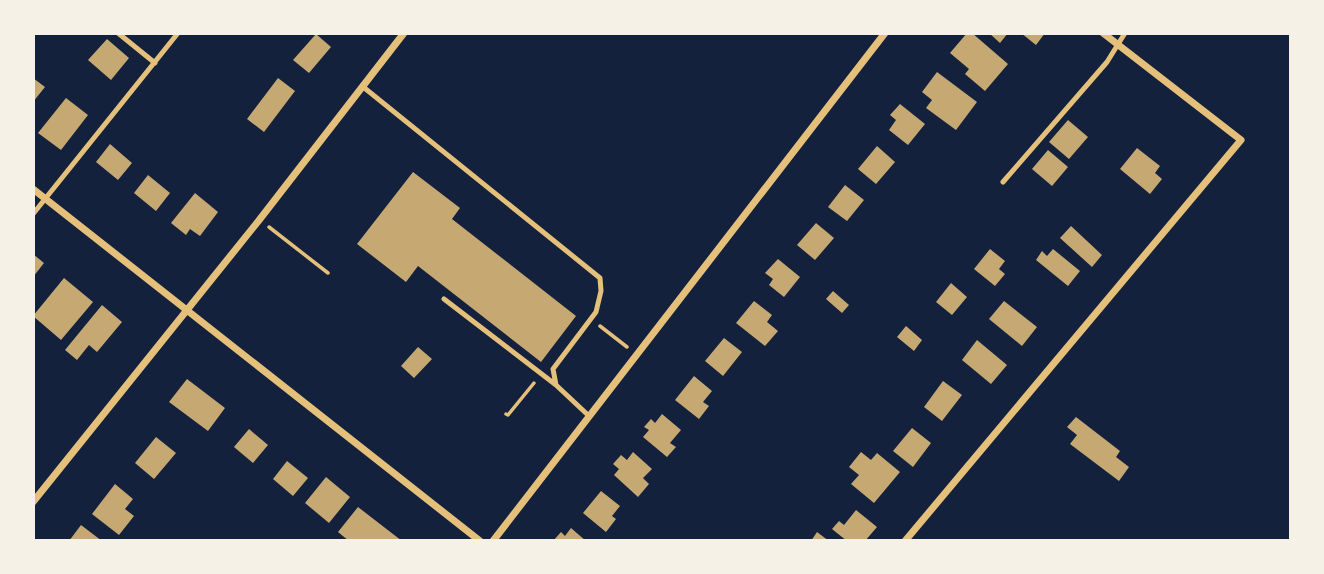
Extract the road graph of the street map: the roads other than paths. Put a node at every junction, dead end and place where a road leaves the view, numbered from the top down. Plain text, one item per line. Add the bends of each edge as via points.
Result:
1 (118, 33) edge
2 (178, 33) edge
3 (404, 33) edge
4 (885, 33) edge
5 (1103, 33) edge
6 (1125, 33) edge
7 (1116, 44) junction
8 (155, 63) junction
9 (362, 86) junction
10 (1003, 183) dead end
11 (33, 189) edge
12 (46, 199) junction
13 (33, 214) edge
14 (444, 299) dead end
15 (188, 310) junction
16 (556, 385) junction
17 (589, 416) junction
18 (33, 502) edge
19 (480, 541) edge
20 (493, 541) edge
21 (905, 541) edge

1 - 8 lane
2 - 8 lane
3 - 9 street
4 - 17 street
5 - 7 street
6 - 7 lane
7 - 10 lane via 1107,62
7 - 21 street via 1241,140
8 - 12 lane
9 - 15 street
9 - 16 lane via 600,278 596,312 553,369
11 - 12 street
12 - 13 lane
12 - 15 street
14 - 16 lane
15 - 18 street
15 - 19 street
16 - 17 lane
17 - 20 street

